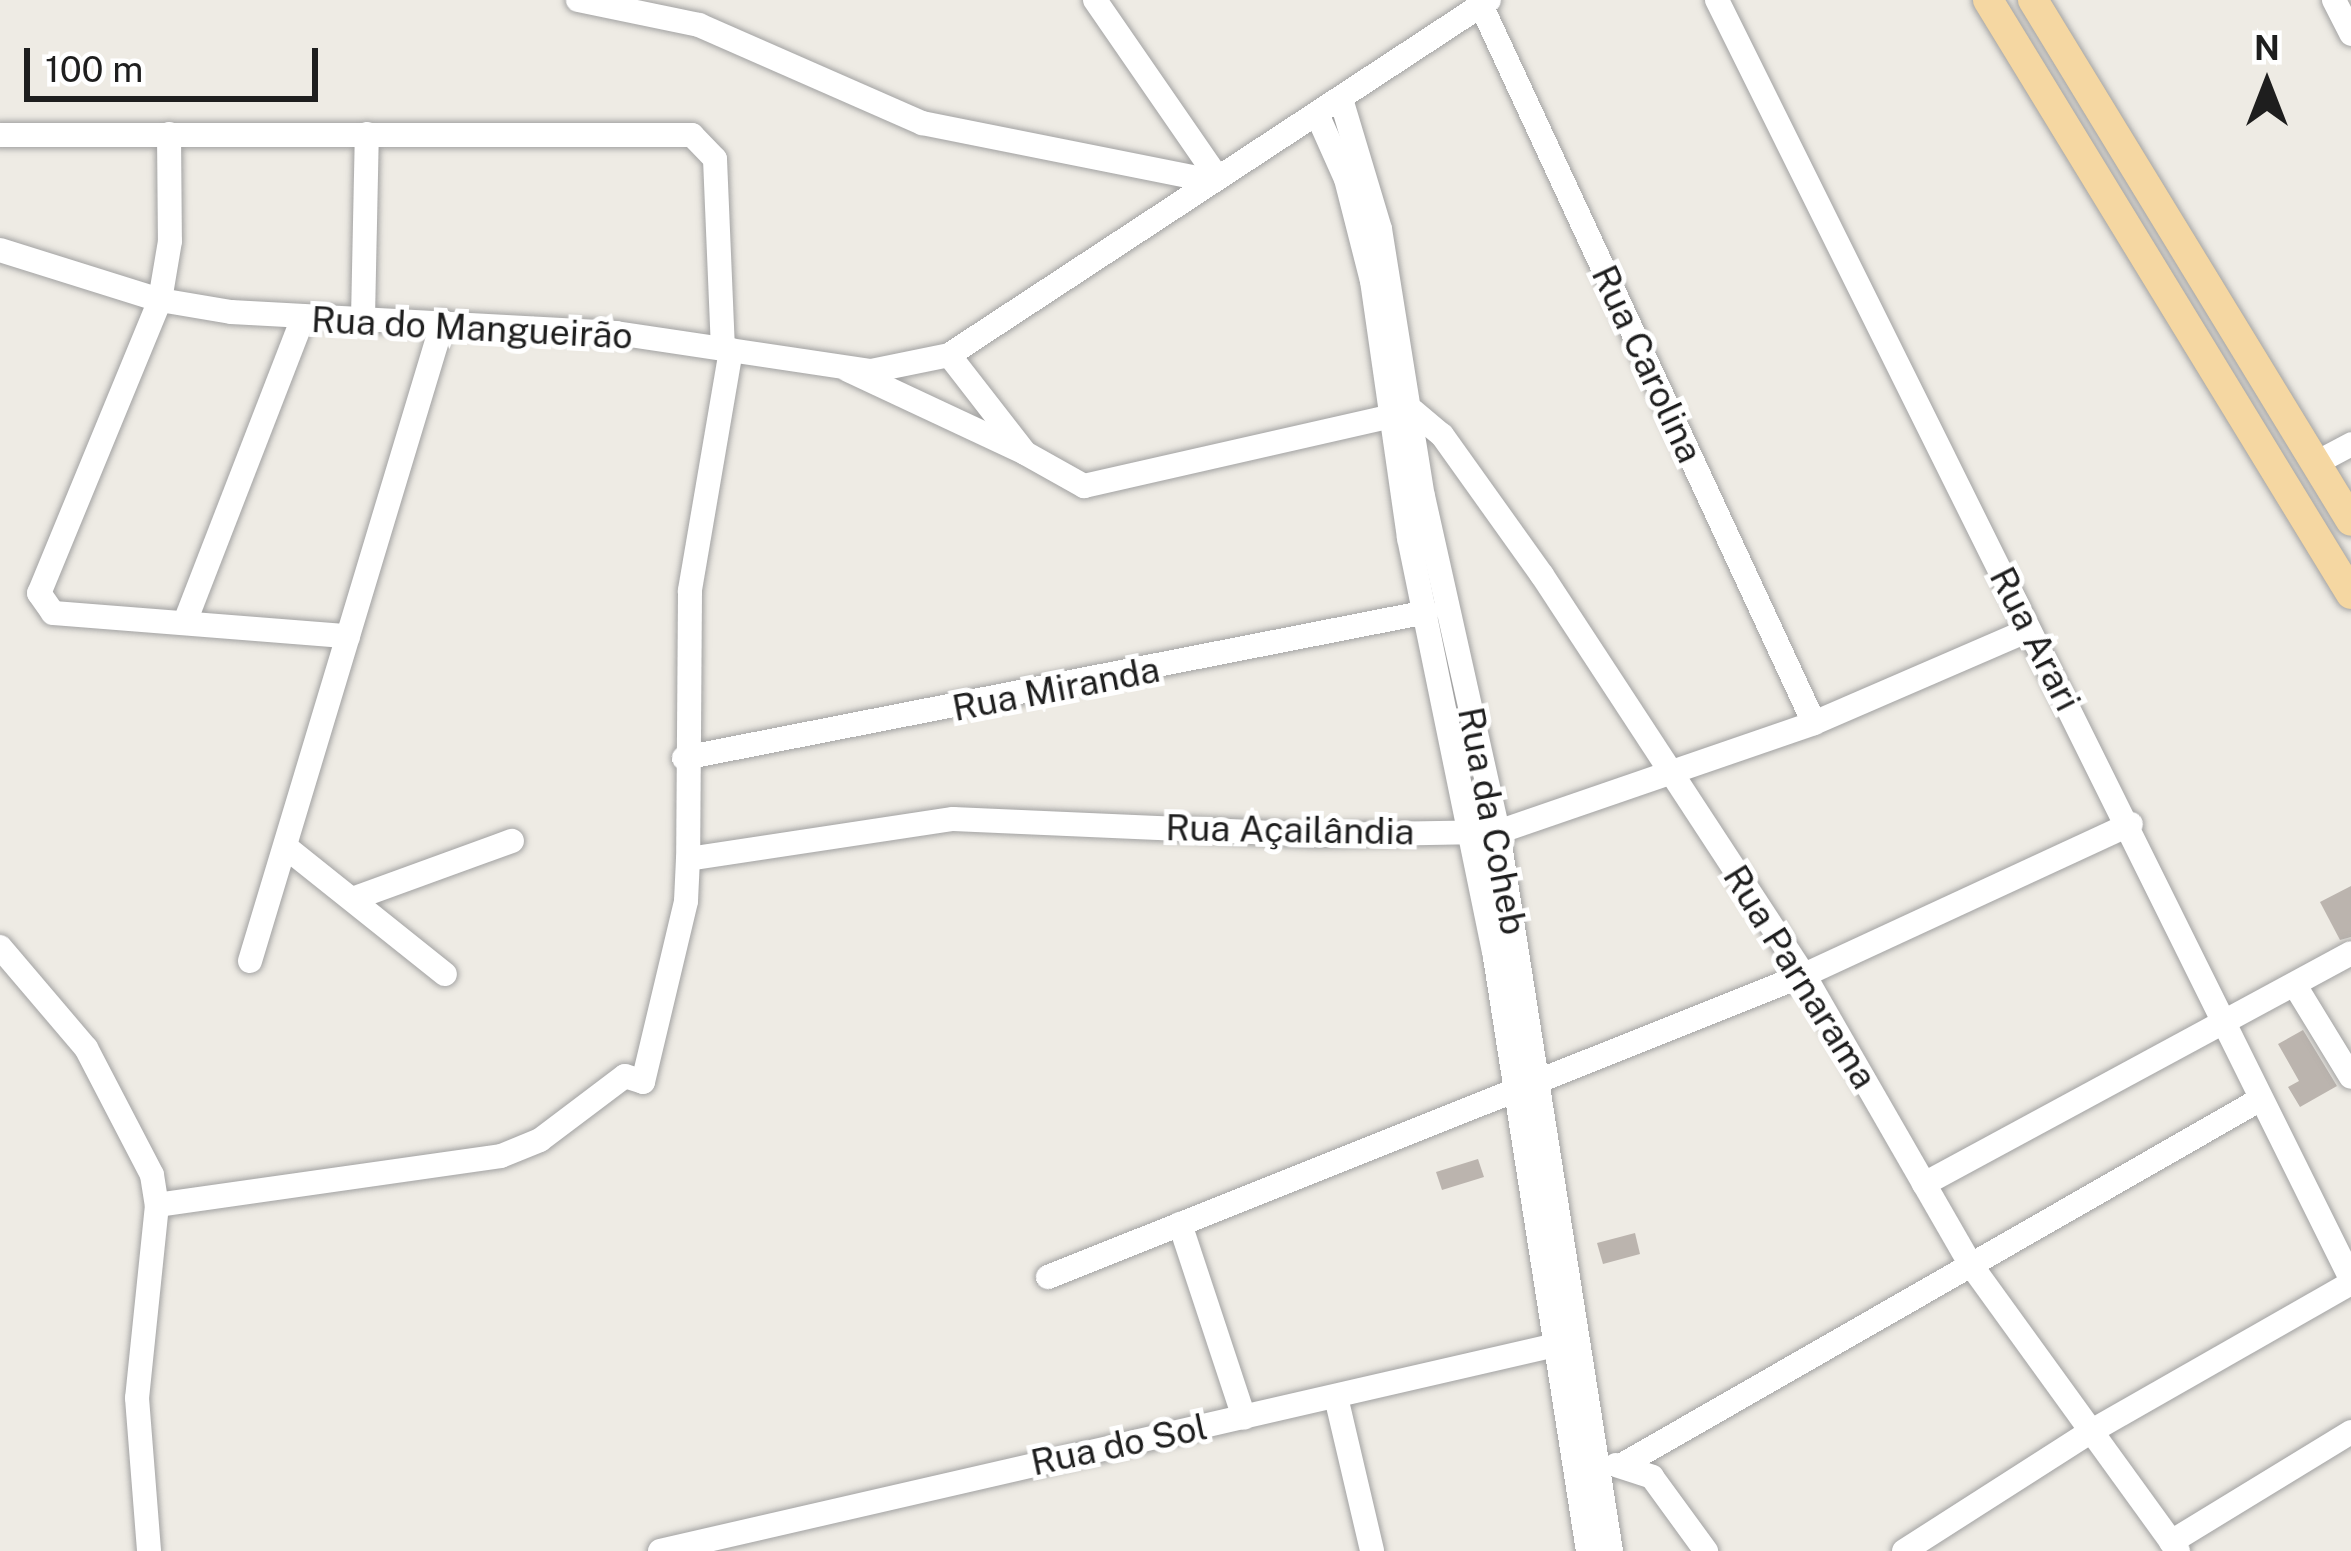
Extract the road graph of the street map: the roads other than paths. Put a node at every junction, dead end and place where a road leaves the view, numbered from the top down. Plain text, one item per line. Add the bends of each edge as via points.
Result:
1 (578, 0) edge
2 (1095, 0) edge
3 (1717, 0) edge
4 (1988, 0) edge
5 (2032, 0) edge
6 (2334, 0) edge
7 (1485, 3) edge
8 (2351, 34) edge
9 (1341, 99) junction
10 (1317, 114) junction
11 (169, 134) junction
12 (367, 134) junction
13 (0, 135) edge
14 (1214, 179) junction
15 (0, 250) edge
16 (160, 301) junction
17 (303, 317) junction
18 (363, 318) junction
19 (443, 321) junction
20 (727, 350) junction
21 (949, 355) junction
22 (841, 366) junction
23 (1402, 412) junction
24 (2351, 444) edge
25 (1025, 453) junction
26 (2316, 463) junction
27 (2351, 521) edge
28 (2351, 594) edge
29 (1427, 612) junction
30 (185, 622) junction
31 (2029, 630) junction
32 (348, 636) junction
33 (1814, 723) junction
34 (684, 758) junction
35 (1671, 777) junction
36 (2131, 824) junction
37 (1472, 832) junction
38 (1498, 832) junction
39 (512, 841) dead end
40 (287, 848) junction
41 (688, 859) junction
42 (355, 898) junction
43 (0, 947) edge
44 (2351, 953) edge
45 (250, 961) dead end
46 (446, 974) dead end
47 (1804, 975) junction
48 (2296, 986) junction
49 (2224, 1024) junction
50 (2351, 1077) edge
51 (1523, 1087) junction
52 (2259, 1100) junction
53 (1924, 1184) junction
54 (158, 1205) junction
55 (1180, 1224) junction
56 (1971, 1265) junction
57 (1048, 1277) dead end
58 (2351, 1281) edge
59 (1567, 1343) junction
60 (1336, 1397) junction
61 (1244, 1418) junction
62 (2090, 1432) junction
63 (2351, 1432) edge
64 (1599, 1465) junction
65 (2175, 1546) edge
66 (149, 1551) edge
67 (660, 1551) edge
68 (1372, 1551) edge
69 (1588, 1551) edge
70 (1610, 1551) edge
71 (1706, 1551) edge
72 (1904, 1551) edge

1 - 14 street via 699,25 957,133
2 - 14 street
3 - 31 street, Rua Arari
4 - 28 main road
5 - 26 main road
6 - 8 street
7 - 9 street, Rua do Mangueirão
7 - 33 street, Rua Carolina
9 - 10 street, Rua do Mangueirão
9 - 23 street, Rua da Coheb via 1376,210
10 - 14 street, Rua do Mangueirão
10 - 23 street, Rua da Coheb via 1346,179
11 - 12 street
11 - 13 street
11 - 16 street via 170,242
12 - 18 street
12 - 20 street via 692,135 715,159
14 - 21 street, Rua do Mangueirão
15 - 16 street, Rua do Mangueirão
16 - 17 street, Rua do Mangueirão
16 - 30 street via 40,593 53,613
17 - 18 street, Rua do Mangueirão
17 - 30 street
18 - 19 street, Rua do Mangueirão
19 - 20 street, Rua do Mangueirão
19 - 32 street
20 - 22 street, Rua do Mangueirão
20 - 34 street via 690,590
21 - 22 street, Rua do Mangueirão via 896,369
21 - 25 street
22 - 25 street
23 - 25 street via 1108,486 1055,476
23 - 29 street, Rua da Coheb
23 - 35 street, Rua Parnarama via 1474,478
23 - 38 street, Rua da Coheb
24 - 26 street
26 - 27 main road
29 - 34 street, Rua Miranda
29 - 37 street, Rua da Coheb
30 - 32 street
31 - 33 street, Rua Açailândia
31 - 36 street, Rua Arari
32 - 40 street
33 - 35 street, Rua Açailândia
34 - 41 street
35 - 38 street, Rua Açailândia
35 - 47 street, Rua Parnarama
36 - 47 street
36 - 49 street, Rua Arari
37 - 38 street, Rua Açailândia
37 - 41 street, Rua Açailândia via 1319,835 953,819
37 - 51 street, Rua da Coheb
38 - 51 street, Rua da Coheb
39 - 42 street
40 - 42 street
40 - 45 street
41 - 54 street via 686,901 643,1082 625,1076 560,1126 502,1156
42 - 46 street
43 - 54 street via 86,1048 131,1123
44 - 48 street
47 - 51 street
47 - 53 street, Rua Parnarama
48 - 49 street
48 - 50 street
49 - 52 street, Rua Arari
49 - 53 street
51 - 55 street
51 - 59 street, Rua da Coheb
52 - 56 street
52 - 58 street, Rua Arari
53 - 56 street, Rua Parnarama
54 - 66 street via 137,1398
55 - 57 street
55 - 61 street
56 - 62 street, Rua Parnarama
56 - 64 street
58 - 62 street
59 - 60 street, Rua do Sol
59 - 64 street, Rua da Coheb
60 - 61 street, Rua do Sol
60 - 68 street
61 - 67 street, Rua do Sol
62 - 65 street, Rua Parnarama
62 - 72 street
63 - 65 street
64 - 69 street, Rua da Coheb
64 - 70 street, Rua da Coheb
64 - 71 street via 1652,1477

